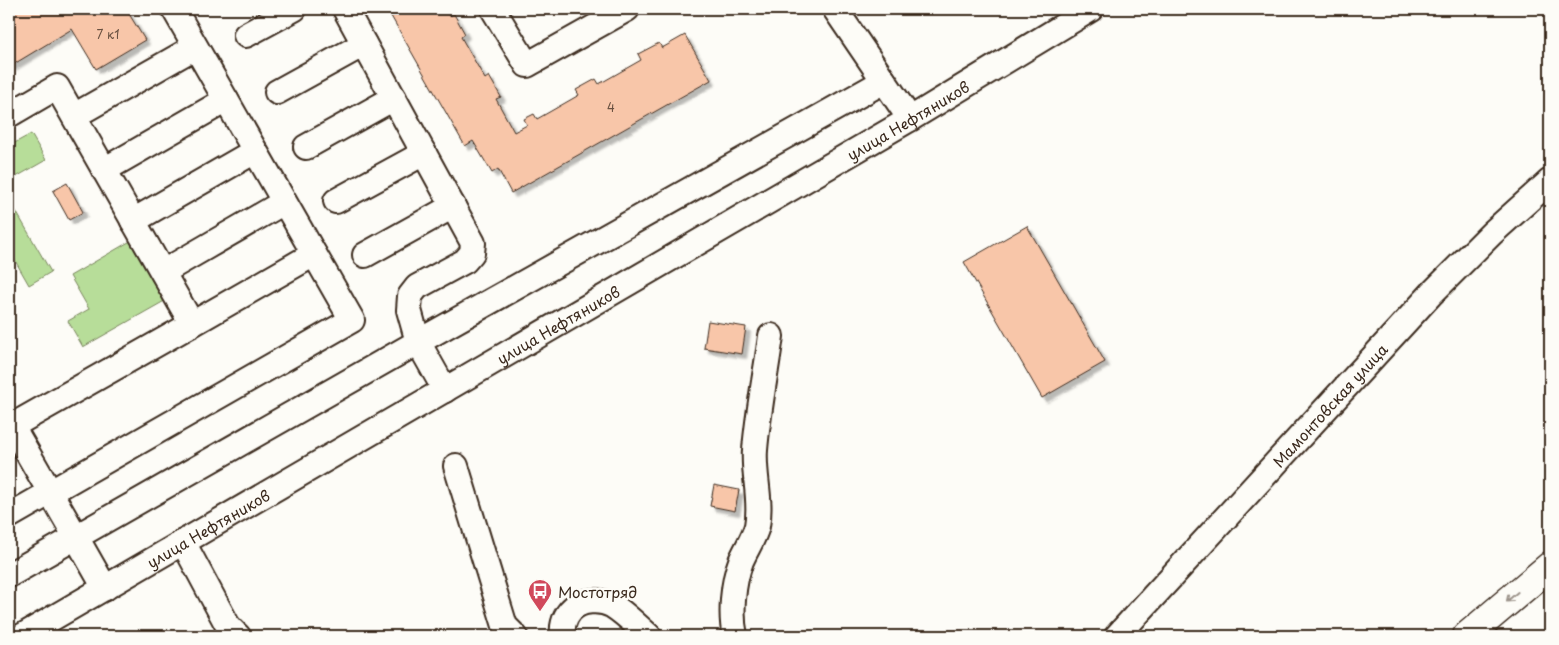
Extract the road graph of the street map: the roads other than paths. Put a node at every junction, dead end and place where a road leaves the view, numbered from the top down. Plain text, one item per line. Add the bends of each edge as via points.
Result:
1 (174, 9) edge
2 (294, 9) edge
3 (345, 9) edge
4 (493, 9) edge
5 (627, 9) edge
6 (835, 9) edge
7 (1091, 9) edge
8 (246, 35) dead end
9 (364, 44) junction
10 (195, 47) junction
11 (884, 81) junction
12 (277, 92) dead end
13 (394, 98) junction
14 (226, 100) junction
15 (9, 115) edge
16 (74, 116) junction
17 (910, 120) junction
18 (306, 147) dead end
19 (255, 151) junction
20 (424, 152) junction
21 (104, 170) junction
22 (1550, 181) edge
23 (336, 201) dead end
24 (284, 202) junction
25 (453, 206) junction
26 (133, 221) junction
27 (314, 254) junction
28 (365, 255) dead end
29 (163, 272) junction
30 (192, 324) junction
31 (771, 336) dead end
32 (418, 342) junction
33 (445, 390) junction
34 (11, 423) edge
35 (456, 466) dead end
36 (50, 493) junction
37 (9, 516) edge
38 (76, 537) junction
39 (183, 542) junction
40 (1550, 566) edge
41 (9, 575) edge
42 (105, 588) junction
43 (22, 636) edge
44 (238, 636) edge
45 (515, 636) edge
46 (564, 636) edge
47 (649, 636) edge
48 (735, 636) edge
49 (1117, 636) edge
50 (1467, 636) edge

1 - 10 street
2 - 8 street
3 - 9 street
4 - 5 street via 527,65
6 - 11 street
7 - 17 street, улица Нефтяников
9 - 12 street
9 - 13 street
10 - 14 street
10 - 16 street
11 - 17 street
11 - 32 street
13 - 18 street
13 - 20 street
14 - 19 street
14 - 21 street
15 - 16 street via 57,87
16 - 21 street
17 - 33 street, улица Нефтяников
19 - 24 street
19 - 26 street
20 - 23 street
20 - 25 street
21 - 26 street
22 - 49 street, Мамонтовская улица via 1432,293
24 - 27 street
24 - 29 street
25 - 28 street
25 - 32 street via 473,243 472,253 465,261 417,287 410,296 409,310
26 - 29 street
27 - 30 street
27 - 36 street via 352,320
29 - 30 street
30 - 34 street
31 - 48 street via 755,450 759,504 756,528 741,562 733,600
32 - 33 street
32 - 38 street
33 - 39 street, улица Нефтяников
34 - 36 street
35 - 45 street via 505,626
36 - 37 street
36 - 38 street
38 - 41 street
38 - 42 street
39 - 42 street, улица Нефтяников
39 - 44 street via 228,626
40 -> 50 highway
42 - 43 street, улица Нефтяников
46 - 47 street via 564,620 571,609 582,602 595,601 612,606

